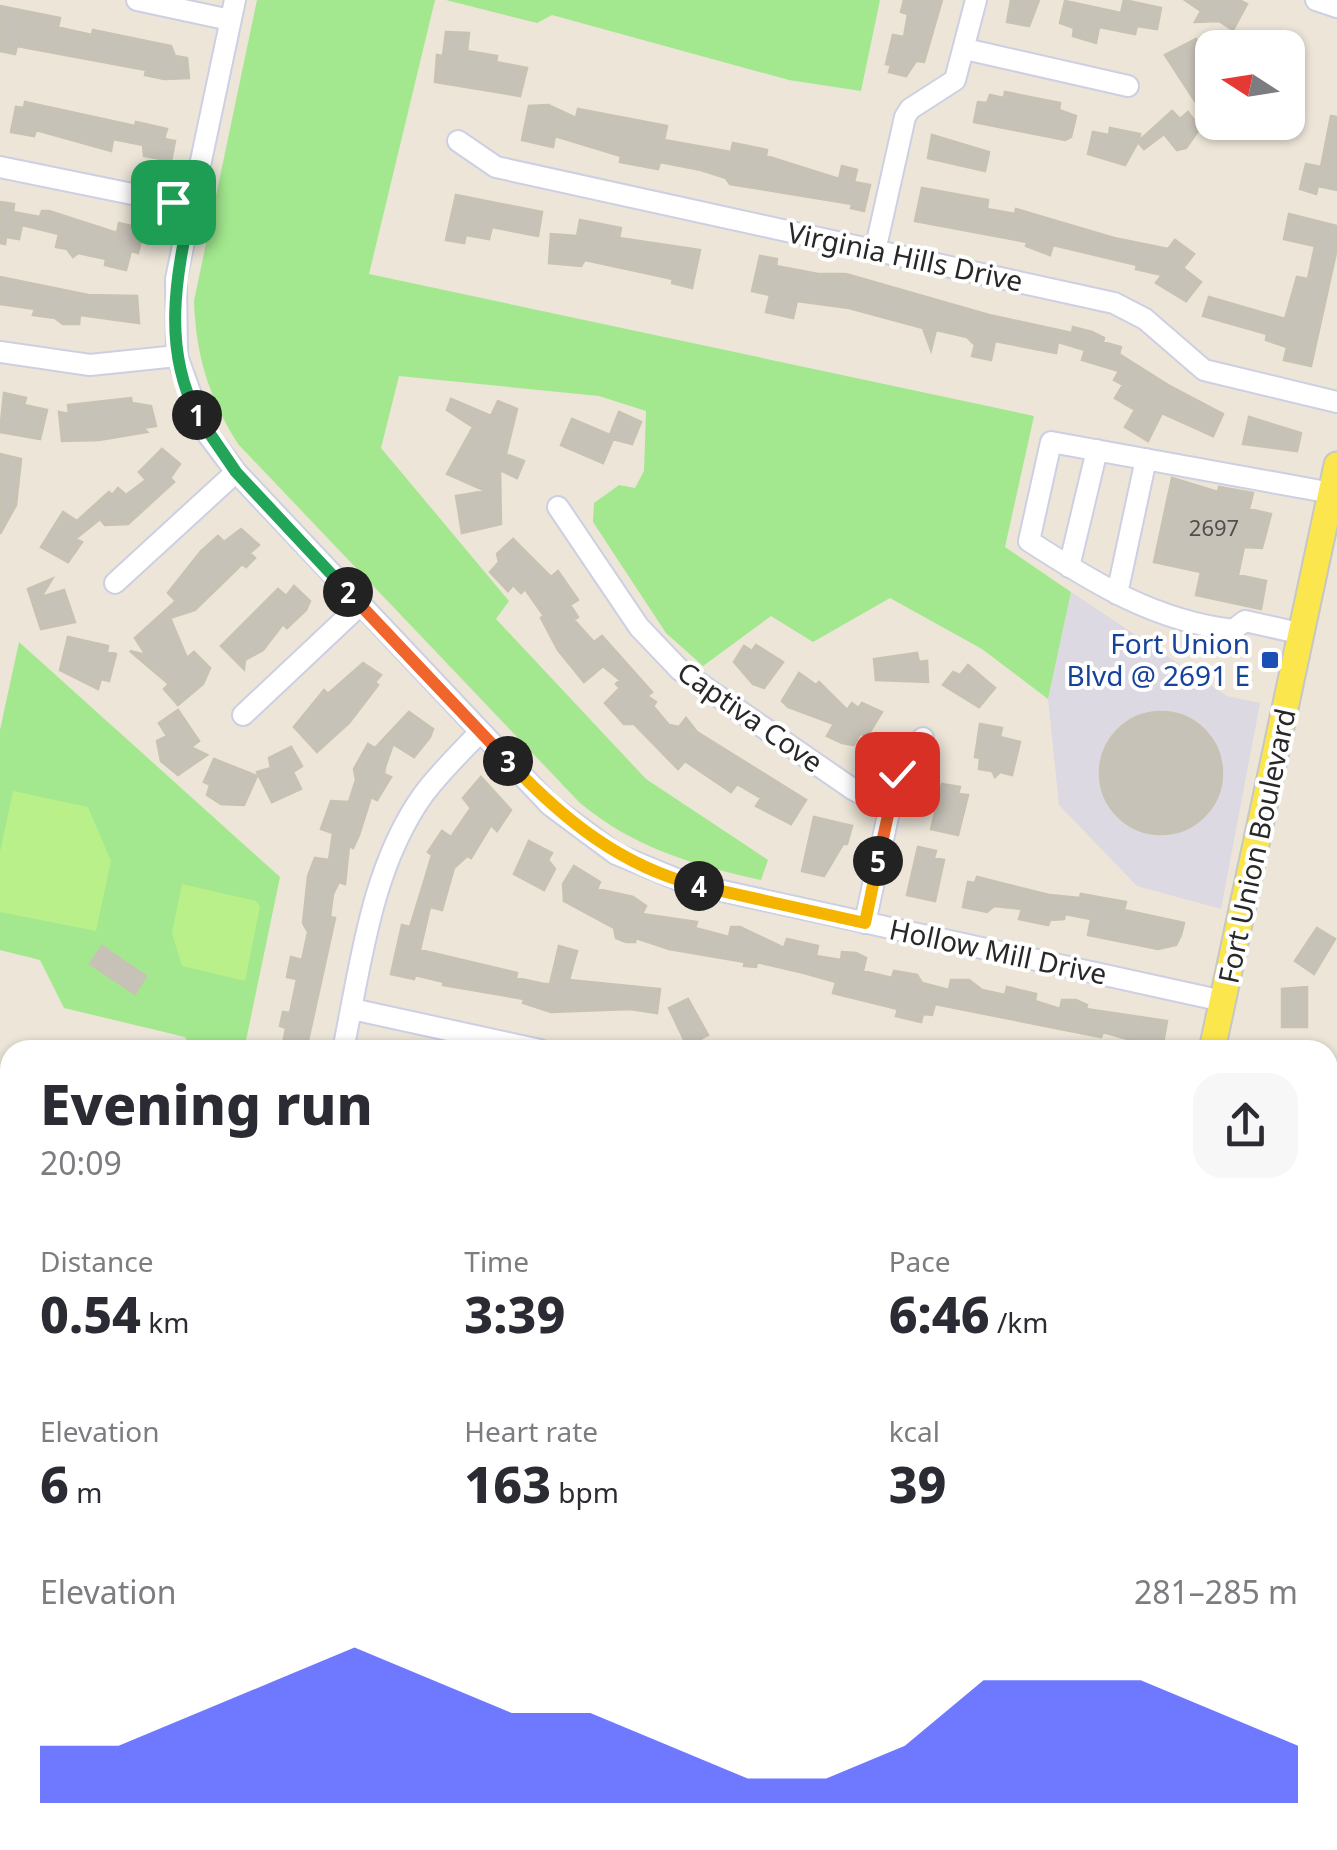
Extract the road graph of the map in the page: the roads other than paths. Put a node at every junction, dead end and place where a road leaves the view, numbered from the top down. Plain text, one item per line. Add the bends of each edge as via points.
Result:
1 (137, 0) edge
2 (976, 0) edge
3 (1316, 0) edge
4 (1337, 7) edge
5 (232, 10) edge
6 (965, 49) junction
7 (1128, 86) dead end
8 (458, 141) dead end
9 (0, 167) edge
10 (191, 206) junction
11 (875, 251) junction
12 (0, 352) edge
13 (177, 356) junction
14 (1337, 402) edge
15 (1097, 450) junction
16 (1146, 459) junction
17 (236, 472) junction
18 (1335, 482) edge
19 (558, 507) dead end
20 (1069, 566) junction
21 (116, 583) dead end
22 (1117, 594) junction
23 (360, 605) junction
24 (1303, 634) junction
25 (243, 715) dead end
26 (480, 732) junction
27 (923, 738) dead end
28 (890, 809) junction
29 (865, 923) junction
30 (1223, 1001) junction
31 (352, 1009) junction
32 (345, 1040) edge
33 (494, 1040) edge
34 (1214, 1040) edge

1 - 5 street
2 - 6 street
3 - 4 street
5 - 10 street, Hollow Mill Drive
6 - 7 street
6 - 11 street via 955,80 905,117
8 - 11 street, Virginia Hills Drive via 496,167
9 - 10 street
10 - 13 street, Hollow Mill Drive via 176,279
11 - 14 street, Virginia Hills Drive via 1114,303 1145,319 1204,370
12 - 13 street via 90,366
13 - 17 street, Hollow Mill Drive via 198,417
15 - 16 street
15 - 20 street
15 - 20 street via 1051,442 1029,541
16 - 18 street
16 - 22 street
17 - 21 street
17 - 23 street, Hollow Mill Drive
18 - 24 main road, Fort Union Boulevard
19 - 28 street, Captiva Cove via 639,628 680,670
20 - 22 street
22 - 24 street via 1200,626 1233,630 1245,621
23 - 25 street
23 - 26 street, Hollow Mill Drive
24 - 30 main road, Fort Union Boulevard
26 - 29 street, Hollow Mill Drive via 550,805 616,854 686,883
26 - 31 street via 424,794 392,849
27 - 28 street via 897,774
28 - 29 street
29 - 30 street, Hollow Mill Drive
30 - 34 main road, Fort Union Boulevard
31 - 32 street
31 - 33 street

